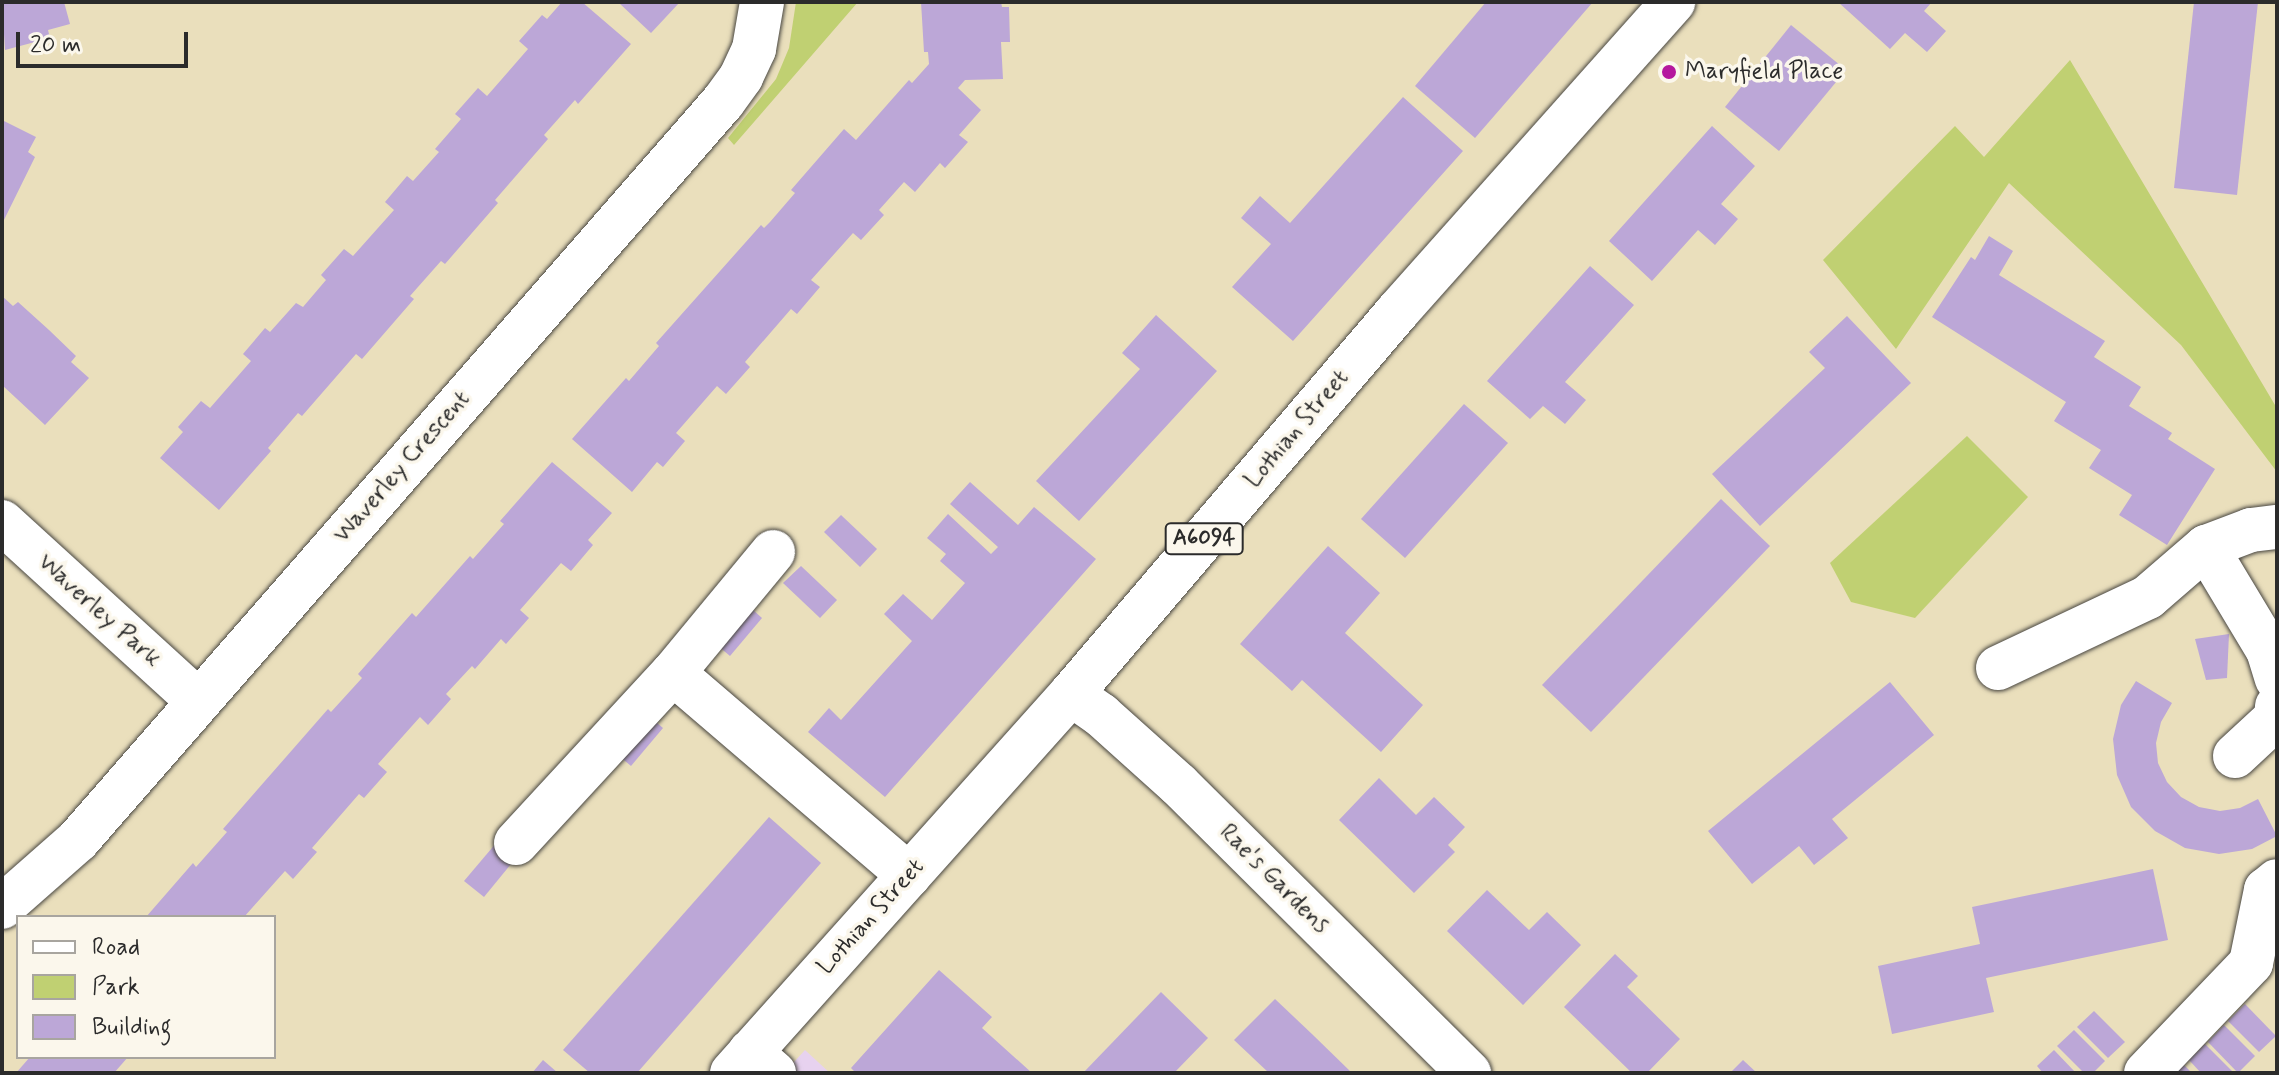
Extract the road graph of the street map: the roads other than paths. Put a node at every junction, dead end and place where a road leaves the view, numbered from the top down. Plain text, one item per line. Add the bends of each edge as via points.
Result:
1 (762, 2) edge
2 (1673, 2) edge
3 (2, 522) edge
4 (2277, 527) edge
5 (2206, 547) junction
6 (773, 552) dead end
7 (1998, 668) dead end
8 (673, 673) junction
9 (2277, 679) edge
10 (1071, 694) junction
11 (197, 700) junction
12 (2277, 706) edge
13 (2235, 756) dead end
14 (516, 843) dead end
15 (909, 875) junction
16 (2277, 881) edge
17 (2, 907) edge
18 (752, 1066) edge
19 (1469, 1073) edge
20 (2146, 1073) edge

1 - 11 street, Waverley Crescent via 754,49 723,102
2 - 10 street, Lothian Street / A6094 via 1388,323
3 - 11 street, Waverley Park
4 - 5 street via 2251,530
5 - 7 street via 2148,597
5 - 9 street via 2268,650
6 - 8 street
8 - 14 street
8 - 15 street
10 - 15 street, Lothian Street / A6094
10 - 19 street, Rae's Gardens via 1179,785
11 - 17 street, Waverley Crescent via 78,840
12 - 13 street via 2276,718
15 - 18 street, Lothian Street / A6094
16 - 20 street via 2266,890 2251,963

